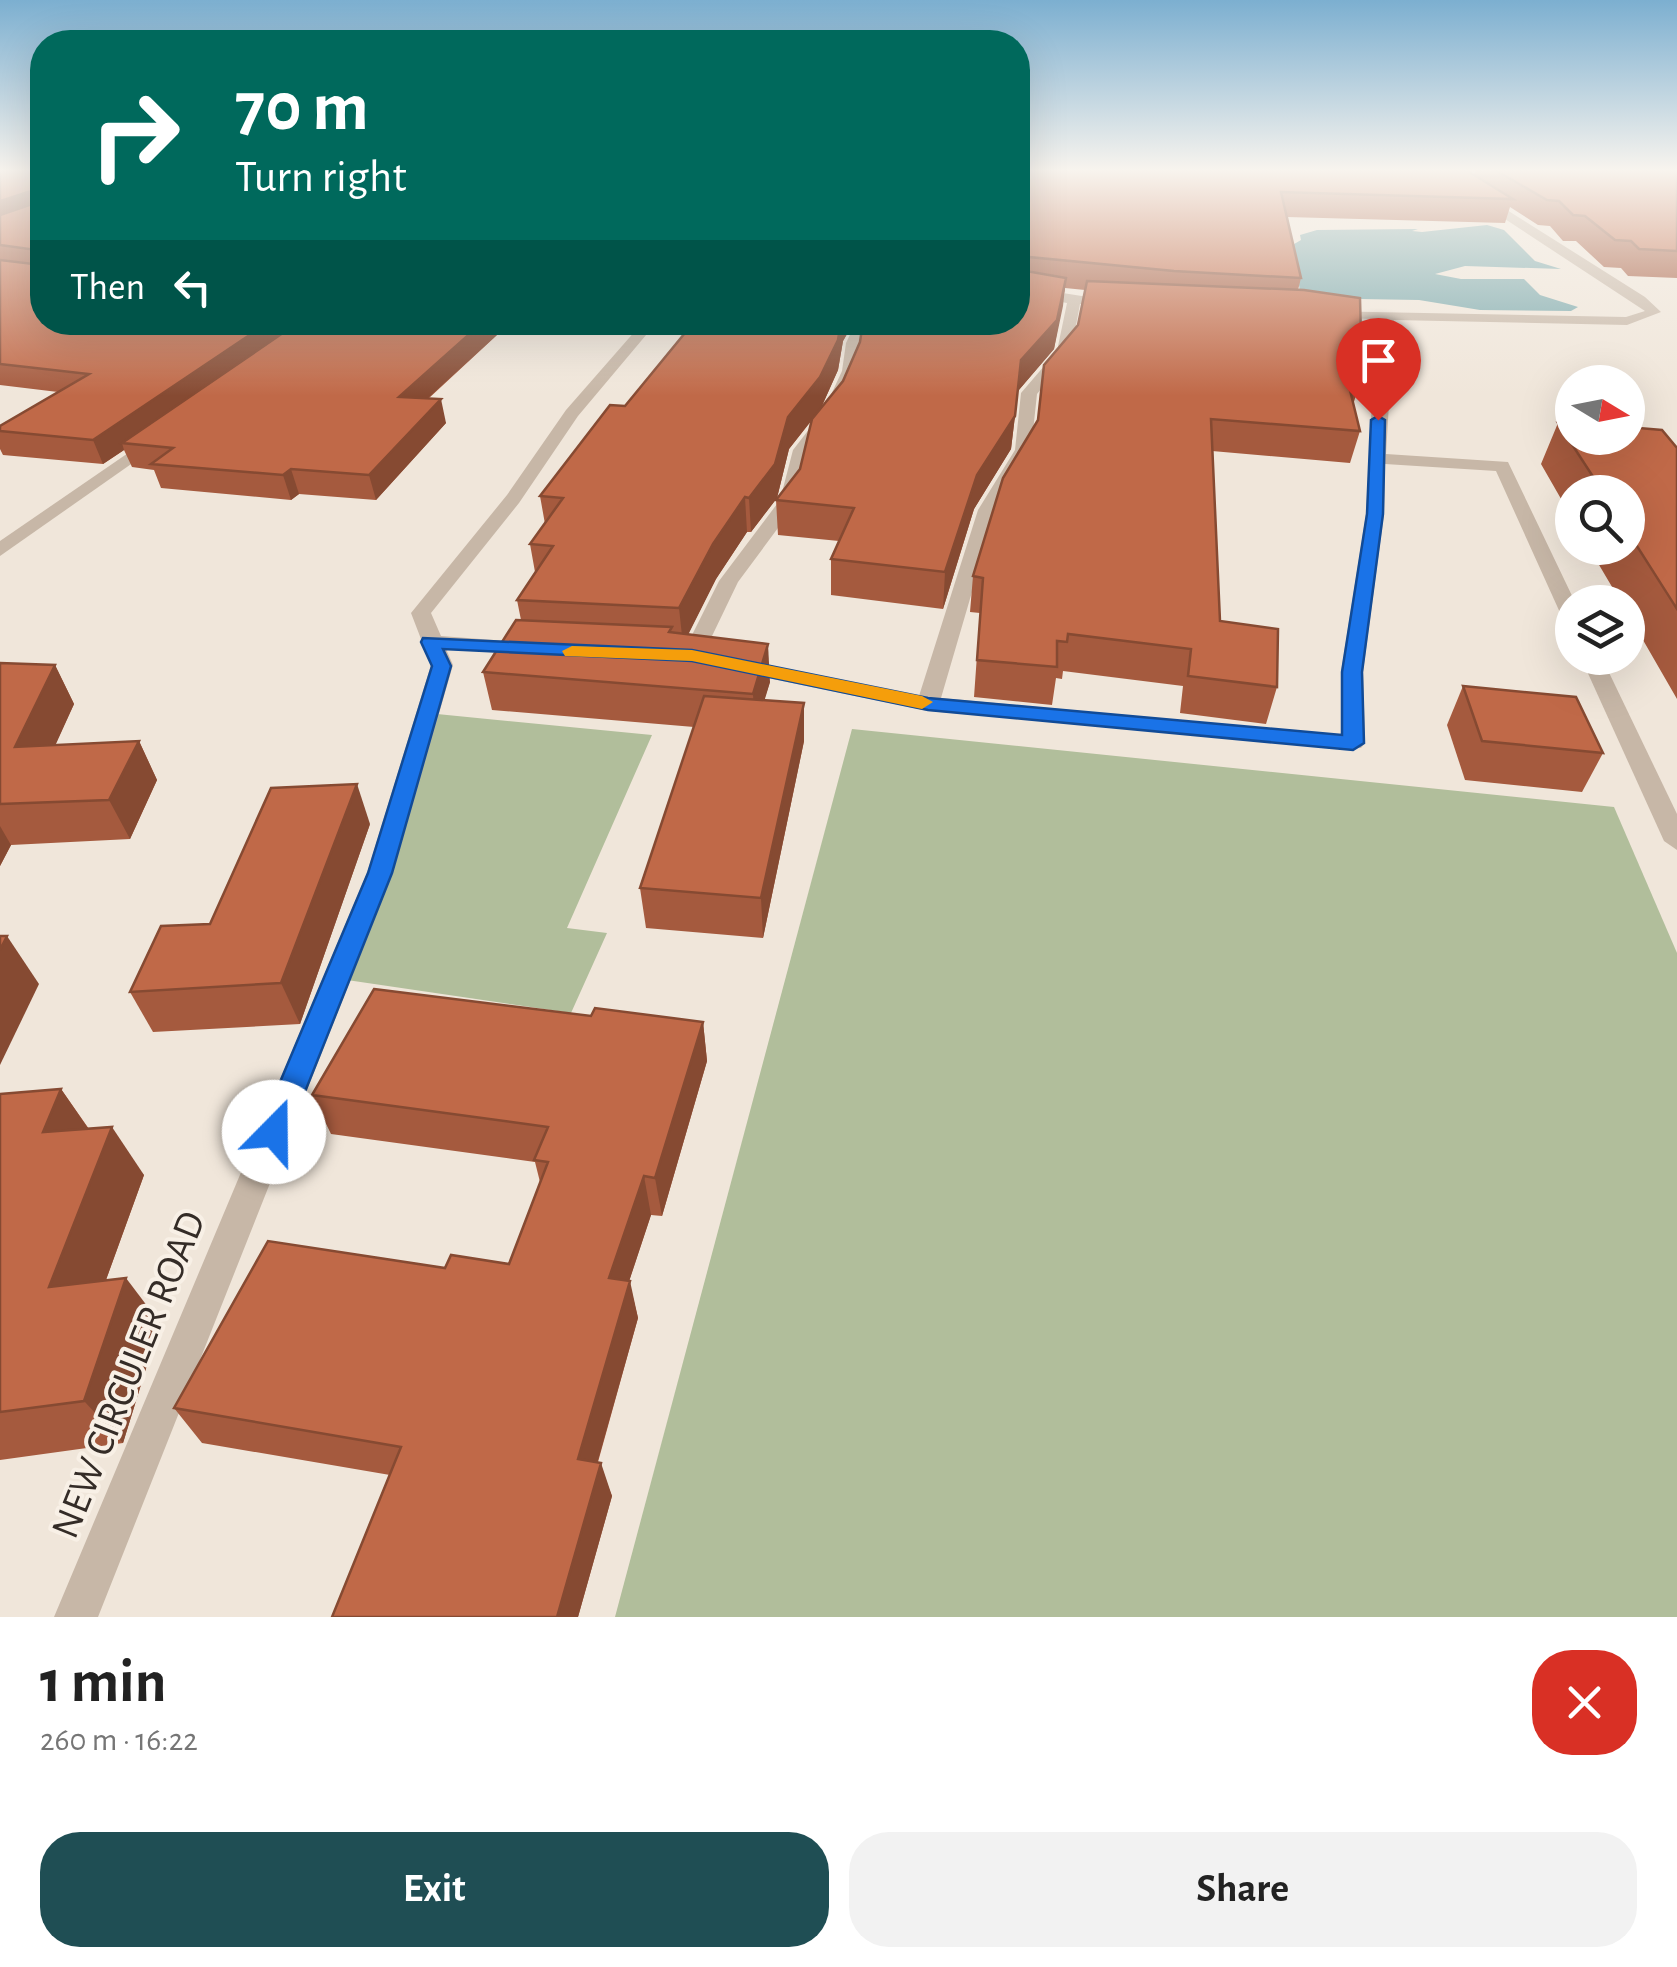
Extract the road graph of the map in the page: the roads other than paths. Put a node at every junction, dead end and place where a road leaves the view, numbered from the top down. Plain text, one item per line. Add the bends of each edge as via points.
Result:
1 (1555, 245) edge
2 (1030, 292) edge
3 (1074, 300) junction
4 (1133, 304) edge
5 (1307, 312) edge
6 (1388, 315) junction
7 (1644, 316) junction
8 (1660, 320) dead end
9 (640, 335) edge
10 (857, 335) edge
11 (178, 425) edge
12 (1377, 458) junction
13 (0, 550) edge
14 (1557, 585) edge
15 (430, 642) junction
16 (555, 650) edge
17 (652, 654) edge
18 (692, 656) junction
19 (1600, 675) edge
20 (928, 704) junction
21 (1677, 841) edge
22 (76, 1617) edge

1 - 7 street via 1654,312
2 - 3 street
3 - 4 street
3 - 20 street via 1064,352 1029,393 1023,450 987,510
5 - 6 street
6 - 7 street via 1628,322
6 - 12 street
7 - 8 street
9 - 15 street, NEW CIRCULER ROAD via 572,413 422,613
10 - 18 street via 831,411 801,450 789,501 729,581
11 - 13 street
12 - 14 street via 1502,466
12 - 20 street via 1352,672 1353,743
15 - 16 street
15 - 22 street, NEW CIRCULER ROAD via 442,666 380,873
17 - 18 street
18 - 20 street
19 - 21 street

